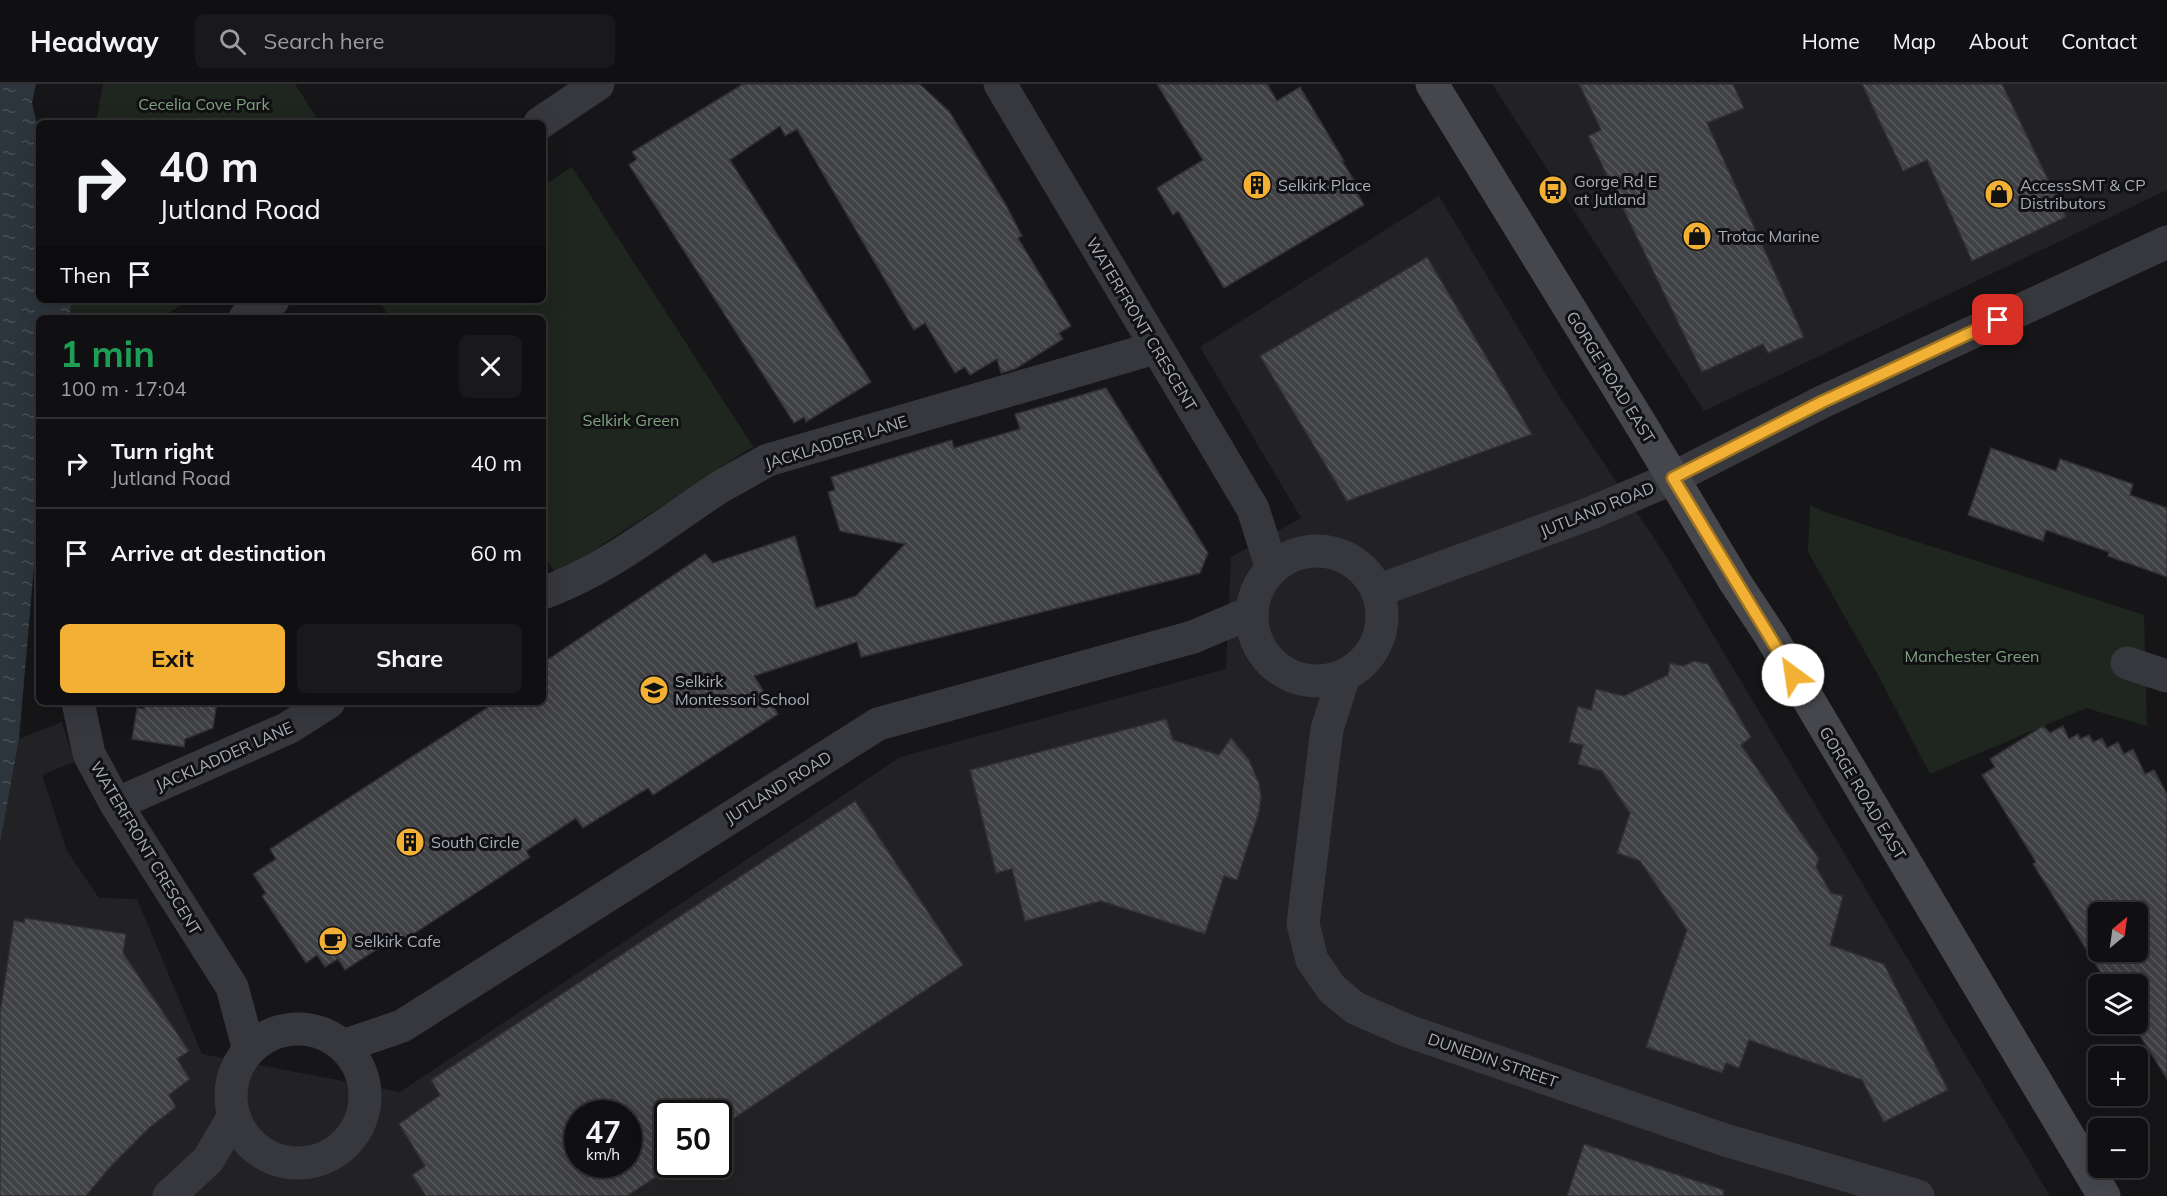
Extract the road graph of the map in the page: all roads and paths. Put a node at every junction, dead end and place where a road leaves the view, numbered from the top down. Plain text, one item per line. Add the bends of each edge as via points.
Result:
1 (598, 84) edge
2 (1000, 84) edge
3 (1432, 84) edge
4 (544, 120) edge
5 (2167, 242) edge
6 (268, 303) edge
7 (250, 315) edge
8 (1155, 348) junction
9 (1673, 478) junction
10 (1272, 569) junction
11 (1377, 591) junction
12 (546, 592) edge
13 (1252, 612) junction
14 (1193, 638) junction
15 (1259, 645) junction
16 (2127, 663) dead end
17 (1344, 676) junction
18 (2167, 676) edge
19 (1308, 681) junction
20 (79, 705) edge
21 (324, 705) edge
22 (1327, 729) junction
23 (116, 804) junction
24 (232, 987) junction
25 (402, 1026) junction
26 (283, 1030) junction
27 (343, 1046) junction
28 (249, 1050) junction
29 (363, 1078) junction
30 (234, 1116) junction
31 (254, 1146) junction
32 (208, 1160) junction
33 (170, 1196) edge
34 (1918, 1196) edge
35 (2104, 1196) edge

1 - 4 street
2 - 8 street, WATERFRONT CRESCENT
3 - 9 main road, GORGE ROAD EAST
5 - 9 street, JUTLAND ROAD via 1822,402
6 - 7 street
8 - 10 street, WATERFRONT CRESCENT via 1253,509
8 - 12 street, JACKLADDER LANE via 768,460 615,559
9 - 11 street, JUTLAND ROAD via 1591,513
9 - 35 main road, GORGE ROAD EAST
10 - 11 street via 1303,553 1329,552 1354,562
10 - 13 street via 1255,596
11 - 17 street via 1383,614 1381,634 1360,666
13 - 14 street, JUTLAND ROAD
13 - 15 street
14 - 15 street, JUTLAND ROAD
14 - 25 street, JUTLAND ROAD via 878,724
15 - 19 street via 1270,662 1288,675
16 - 18 street
17 - 19 street
17 - 22 street, DUNEDIN STREET
19 - 22 street, DUNEDIN STREET
20 - 23 street, WATERFRONT CRESCENT via 89,754
21 - 23 street, JACKLADDER LANE via 288,728
22 - 34 street, DUNEDIN STREET via 1303,924 1312,960 1332,989 1355,1008 1408,1031 1725,1140
23 - 24 street, WATERFRONT CRESCENT
24 - 26 street, WATERFRONT CRESCENT
24 - 28 street, WATERFRONT CRESCENT
25 - 27 street, JUTLAND ROAD
25 - 29 street, JUTLAND ROAD
26 - 27 street via 315,1030
26 - 28 street
27 - 29 street via 356,1060
28 - 30 street via 233,1081
29 - 31 street via 366,1099 361,1121 350,1139 334,1153 314,1161 292,1163
30 - 31 street
30 - 32 street
31 - 32 street
32 - 33 street

